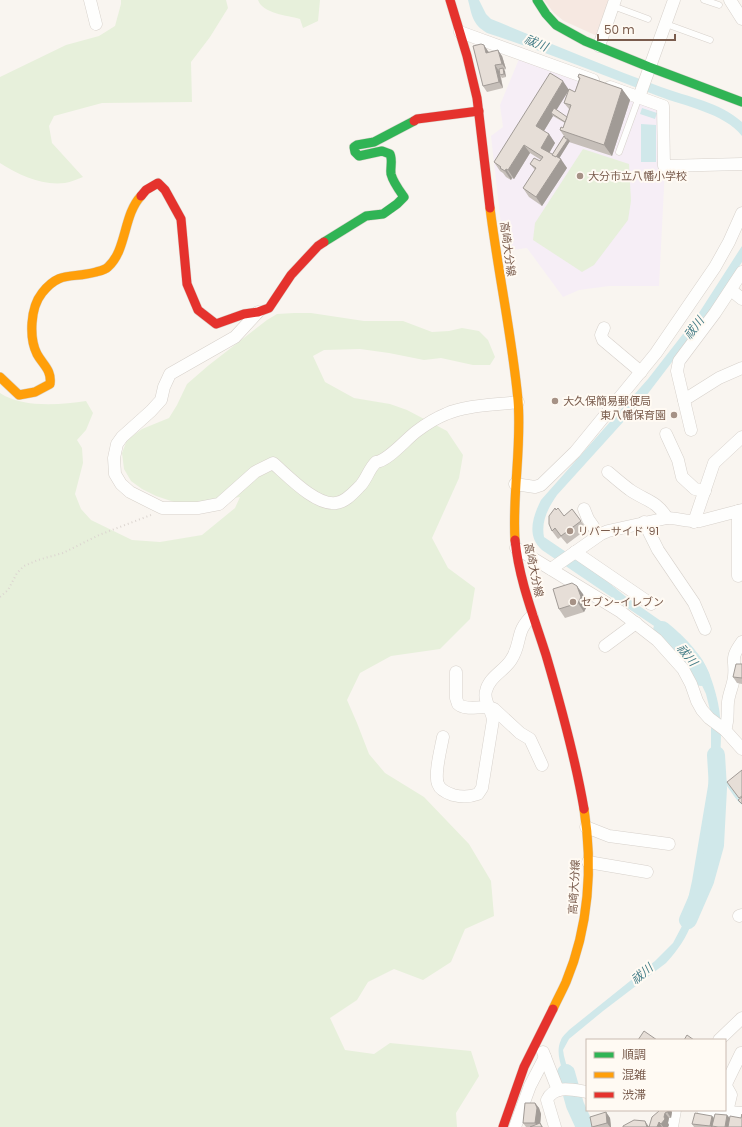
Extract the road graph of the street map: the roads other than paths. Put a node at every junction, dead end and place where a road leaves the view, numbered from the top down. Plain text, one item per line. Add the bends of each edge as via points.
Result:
1 (90, 0) edge
2 (450, 0) edge
3 (537, 0) edge
4 (674, 0) edge
5 (704, 0) edge
6 (725, 2) edge
7 (614, 3) edge
8 (648, 19) dead end
9 (742, 19) edge
10 (96, 24) dead end
11 (666, 24) junction
12 (460, 32) junction
13 (710, 40) dead end
14 (599, 46) junction
15 (649, 70) junction
16 (640, 95) junction
17 (742, 102) edge
18 (479, 111) junction
19 (618, 152) dead end
20 (742, 164) edge
21 (742, 213) edge
22 (742, 272) edge
23 (731, 290) junction
24 (742, 299) edge
25 (258, 312) junction
26 (604, 328) dead end
27 (742, 368) edge
28 (641, 372) junction
29 (0, 377) edge
30 (684, 400) junction
31 (518, 402) junction
32 (691, 430) dead end
33 (666, 434) dead end
34 (742, 437) edge
35 (608, 472) dead end
36 (515, 484) junction
37 (705, 492) junction
38 (584, 509) dead end
39 (740, 511) edge
40 (667, 518) junction
41 (644, 522) junction
42 (694, 522) junction
43 (599, 535) junction
44 (516, 548) junction
45 (572, 553) junction
46 (554, 567) junction
47 (738, 576) dead end
48 (651, 604) dead end
49 (532, 616) junction
50 (636, 623) junction
51 (705, 629) dead end
52 (742, 642) edge
53 (605, 646) dead end
54 (456, 672) dead end
55 (489, 707) junction
56 (724, 729) junction
57 (444, 737) dead end
58 (741, 746) edge
59 (542, 765) dead end
60 (586, 827) junction
61 (669, 844) dead end
62 (588, 862) junction
63 (647, 872) dead end
64 (742, 1018) edge
65 (538, 1038) junction
66 (720, 1039) edge
67 (741, 1053) edge
68 (545, 1057) junction
69 (560, 1090) junction
70 (586, 1092) edge
71 (675, 1111) edge
72 (714, 1111) edge
73 (726, 1112) junction
74 (742, 1113) edge
75 (503, 1127) edge
76 (515, 1127) edge
77 (555, 1127) edge
78 (672, 1127) edge

1 - 10 street
2 - 12 street, 高崎大分線
3 - 14 street via 556,25
4 - 11 street
5 - 6 lane
6 - 9 street
7 - 8 lane
7 - 14 street
11 - 13 lane
11 - 15 street
12 - 16 street
12 - 18 street, 高崎大分線
14 - 15 street
15 - 16 street
15 - 17 street
16 - 19 lane
16 - 20 street via 663,106 664,166
18 - 25 street via 417,119 374,142 354,147 359,156 382,151 390,154 393,160 392,176 404,197 383,214 366,216 318,246 291,275 269,308
18 - 31 street, 高崎大分線 via 490,209
21 - 28 street via 715,267
22 - 23 street
23 - 24 street
23 - 30 street via 679,361 677,371
25 - 29 street via 216,324 198,310 187,284 181,219 165,190 158,183 149,187 134,204 116,253 107,268 93,274 61,277 40,295 34,307 33,344 52,378 50,384 40,391 19,395
25 - 31 street via 235,337 170,374 161,400 122,436 114,458 115,474 130,492 162,508 198,508 219,504 255,472 273,463 311,495 324,502 337,503 348,498 363,483 376,462 446,413
26 - 28 street via 601,335 603,340
27 - 30 street via 719,378
28 - 36 street via 575,452 546,482 535,487
30 - 32 street
31 - 36 street, 高崎大分線
33 - 37 street via 682,476 695,488
34 - 37 street via 714,463
35 - 40 street via 630,490 656,504
36 - 44 street, 高崎大分線
37 - 42 street
38 - 43 street
39 - 42 street
39 - 47 street
40 - 41 street
40 - 42 street
41 - 43 street
41 - 51 street via 658,550 694,603
43 - 45 street
44 - 46 street
44 - 49 street, 高崎大分線 via 524,592
45 - 46 street
45 - 48 street
46 - 50 street
49 - 55 street via 521,630 511,660 488,684 485,696
49 - 60 street, 高崎大分線 via 561,709
50 - 53 street
50 - 56 street via 679,663 691,684 698,705 709,718
52 - 56 street via 733,658 734,678 728,703 728,720
54 - 55 street via 458,704 465,707
55 - 57 street via 493,720 482,788 478,794 456,796 439,786 436,776
55 - 59 street via 520,733 530,738
56 - 58 street
60 - 61 street via 609,836
60 - 62 street, 高崎大分線
62 - 63 street
62 - 65 street, 高崎大分線 via 586,909 576,955 566,982
64 - 66 street
65 - 68 street
65 - 75 street, 高崎大分線 via 518,1081
67 - 73 street via 727,1082 726,1086 731,1095
68 - 69 street
68 - 76 street via 530,1086
69 - 70 street
69 - 77 street via 551,1094 547,1100
71 - 78 street
72 - 73 street
73 - 74 street

